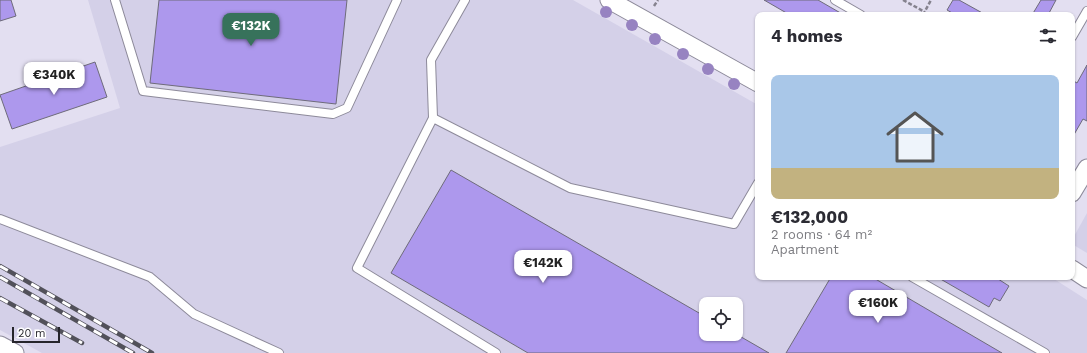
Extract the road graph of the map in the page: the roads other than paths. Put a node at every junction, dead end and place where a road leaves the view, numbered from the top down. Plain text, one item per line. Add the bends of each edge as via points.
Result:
1 (115, 0) edge
2 (397, 0) edge
3 (465, 0) edge
4 (609, 0) edge
5 (835, 0) edge
6 (1087, 11) edge
7 (856, 12) edge
8 (1075, 32) edge
9 (755, 81) edge
10 (433, 118) junction
11 (1087, 168) edge
12 (1075, 188) edge
13 (755, 189) edge
14 (0, 219) edge
15 (1075, 271) edge
16 (917, 280) edge
17 (1087, 280) edge
18 (0, 345) edge
19 (15, 353) edge
20 (280, 353) edge
21 (496, 353) edge
22 (1045, 353) edge

1 - 2 lane via 143,91 333,114 347,108
3 - 10 lane via 431,60
4 - 9 street
5 - 7 lane
6 - 8 lane
10 - 13 lane via 570,188 585,192 734,224
10 - 21 lane via 357,268
11 - 12 street
14 - 20 lane via 150,277 194,314
15 - 17 street
16 - 22 lane
18 - 19 street

